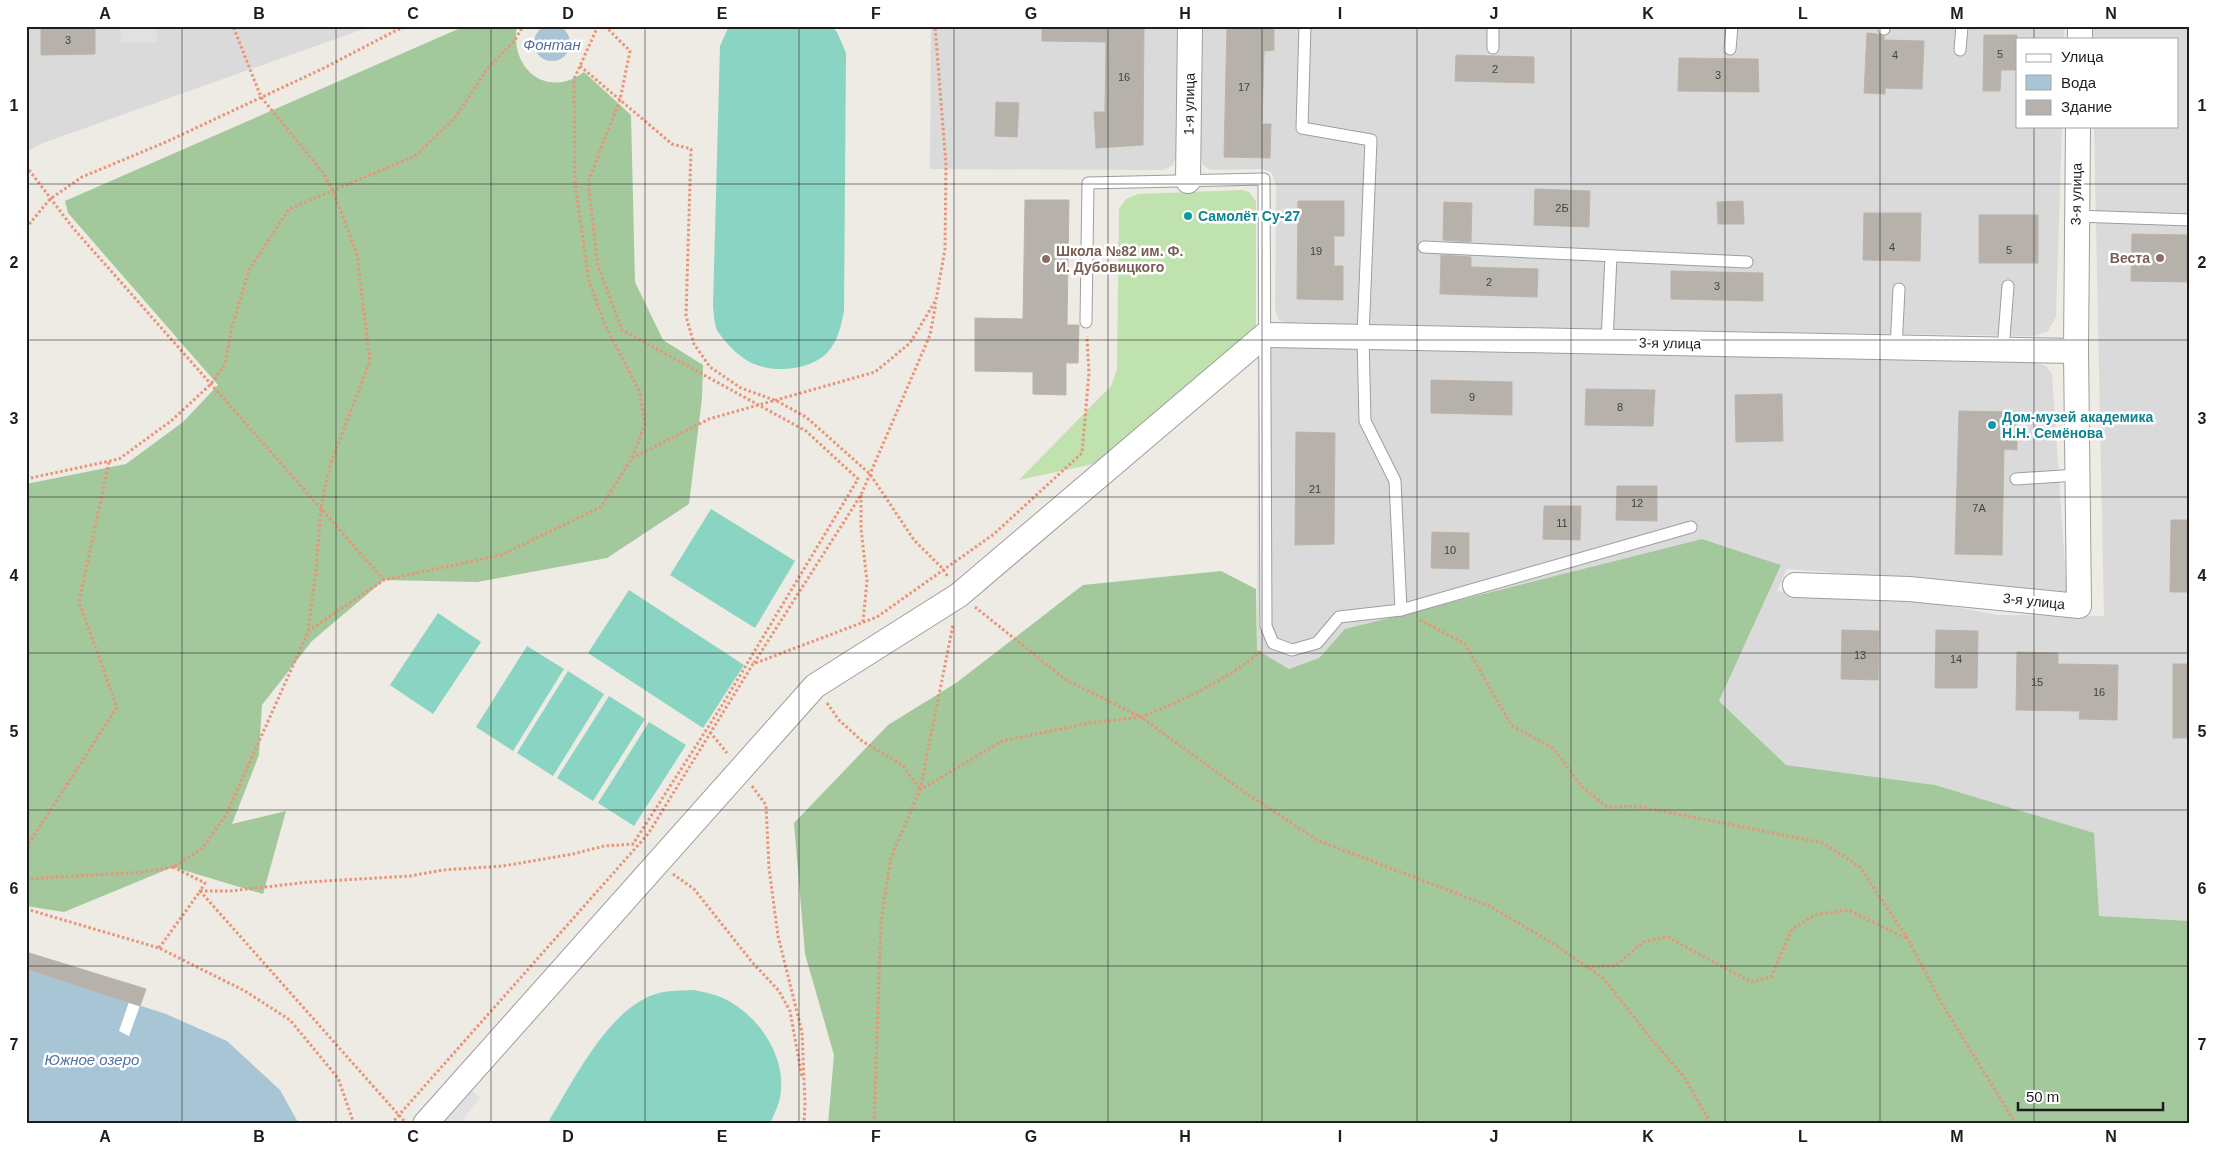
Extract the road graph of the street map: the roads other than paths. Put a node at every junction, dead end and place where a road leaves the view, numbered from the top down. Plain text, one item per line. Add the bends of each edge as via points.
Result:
1 (1190, 26) edge
2 (1305, 26) edge
3 (1493, 26) edge
4 (1732, 26) edge
5 (1962, 26) edge
6 (1493, 48) dead end
7 (1730, 49) dead end
8 (1960, 50) dead end
9 (2078, 128) edge
10 (1188, 181) junction
11 (2076, 216) junction
12 (2190, 220) edge
13 (1424, 247) dead end
14 (1612, 256) junction
15 (1747, 262) dead end
16 (2008, 286) dead end
17 (1899, 289) dead end
18 (1086, 322) dead end
19 (1265, 335) junction
20 (1362, 336) junction
21 (1607, 342) junction
22 (1896, 348) junction
23 (2004, 350) junction
24 (2076, 351) junction
25 (2078, 475) junction
26 (2016, 479) dead end
27 (1691, 528) dead end
28 (1795, 585) dead end
29 (1401, 610) junction
30 (425, 1124) edge

1 - 10 street, 1-я улица
2 - 20 lane via 1302,128 1371,140
3 - 6 lane
4 - 7 lane
5 - 8 lane
9 - 11 street, 3-я улица
10 - 18 lane via 1088,183
10 - 19 lane via 1264,179
11 - 12 lane
11 - 24 street, 3-я улица
13 - 14 lane
14 - 15 lane
14 - 21 lane
16 - 23 lane
17 - 22 lane
19 - 20 street, 3-я улица
19 - 29 lane via 1266,626 1273,643 1292,650 1317,643 1339,617
19 - 30 street via 959,595 815,686
20 - 21 street, 3-я улица
20 - 29 lane via 1365,421 1395,481
21 - 22 street, 3-я улица
22 - 23 street, 3-я улица
23 - 24 street, 3-я улица
24 - 25 street, 3-я улица
25 - 26 lane
25 - 28 street, 3-я улица via 2079,606 1910,589
27 - 29 lane

